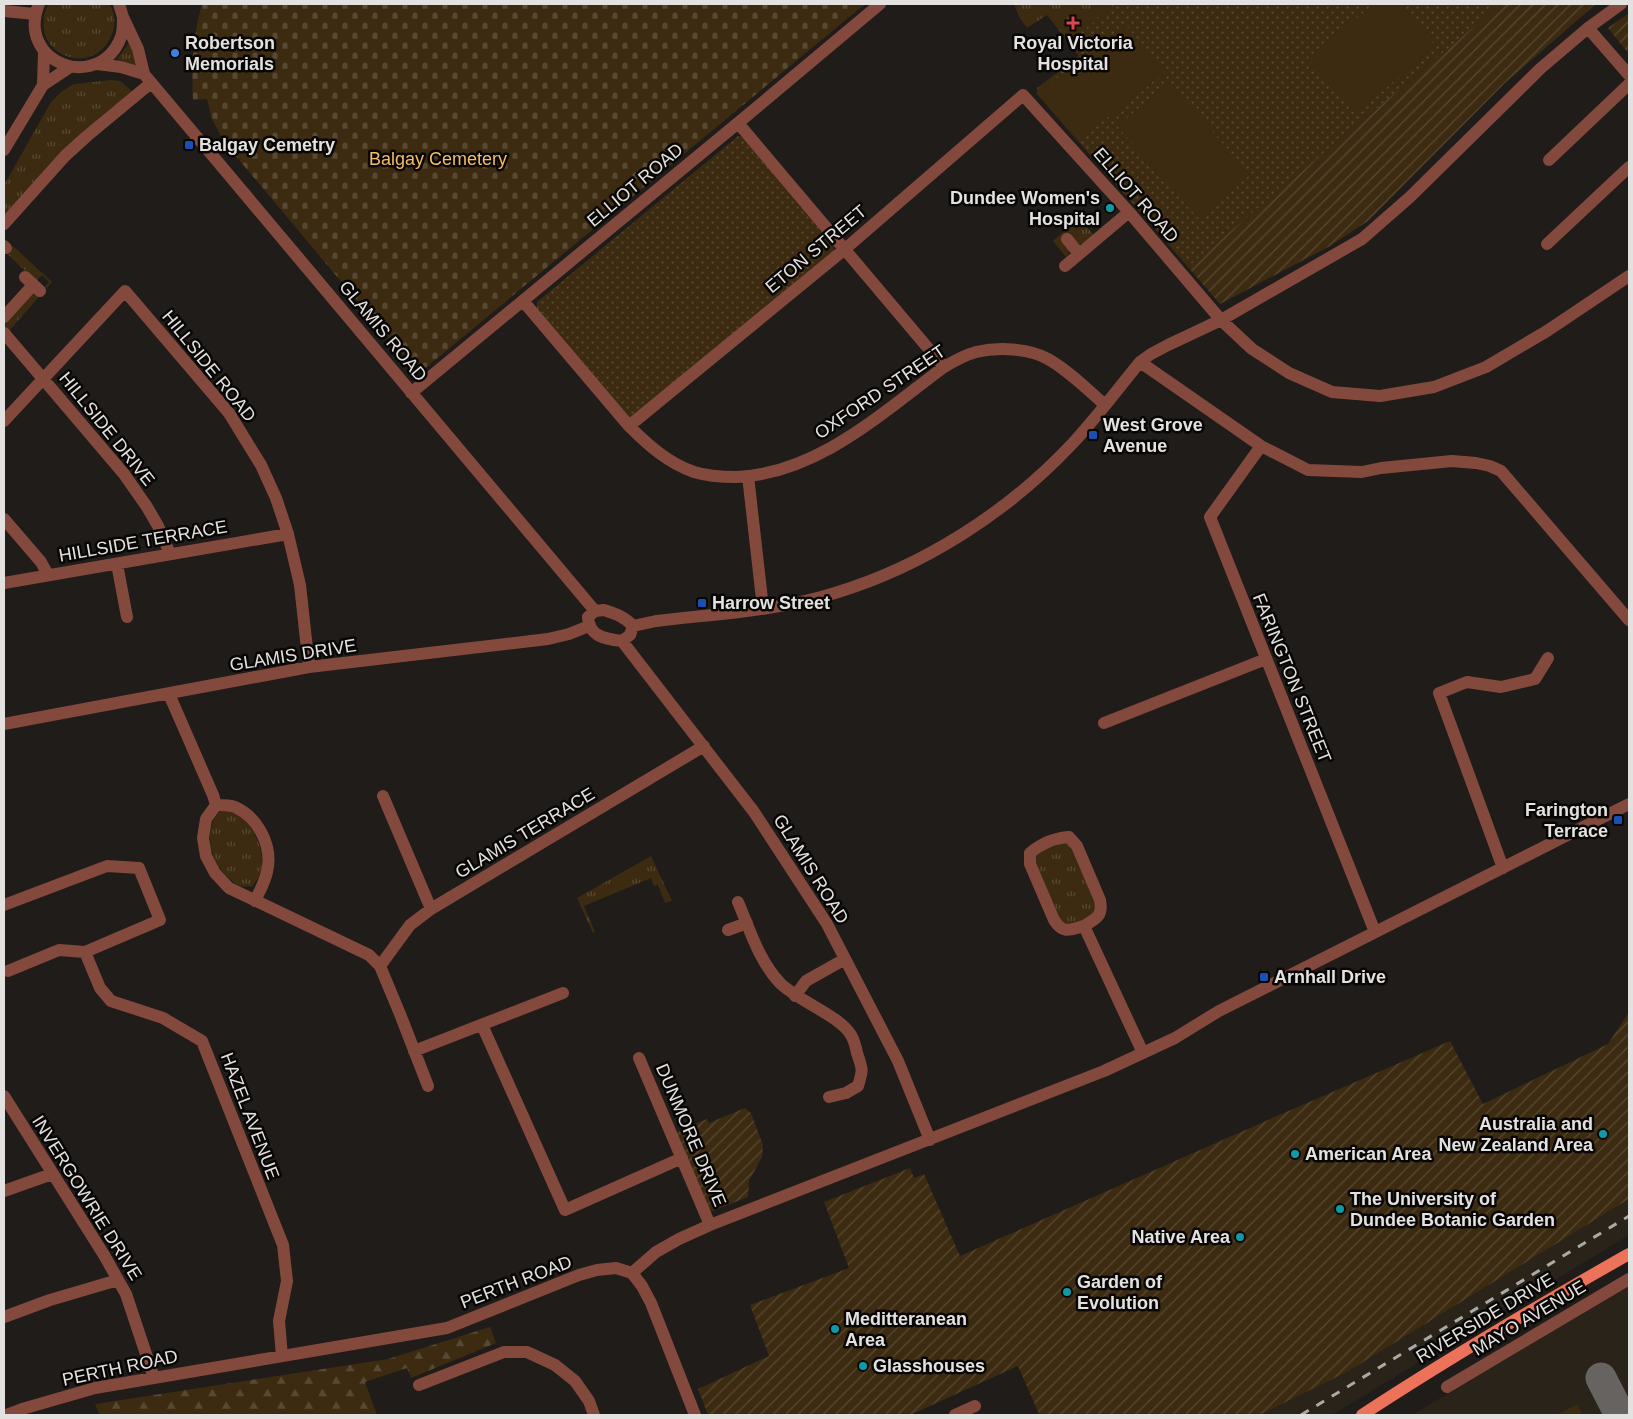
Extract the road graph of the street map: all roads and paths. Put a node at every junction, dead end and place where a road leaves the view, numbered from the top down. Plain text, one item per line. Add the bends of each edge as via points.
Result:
1 (119, 4) edge
2 (880, 4) edge
3 (1621, 4) edge
4 (37, 9) edge
5 (4, 11) edge
6 (123, 17) junction
7 (1588, 28) junction
8 (44, 52) junction
9 (97, 64) junction
10 (70, 67) junction
11 (1629, 75) edge
12 (148, 78) junction
13 (1629, 84) edge
14 (43, 85) junction
15 (1023, 95) joint
16 (738, 123) junction
17 (4, 150) edge
18 (1549, 160) dead end
19 (1629, 167) edge
20 (1129, 212) junction
21 (4, 224) edge
22 (1067, 239) dead end
23 (1546, 244) dead end
24 (845, 249) junction
25 (1079, 254) junction
26 (1065, 266) dead end
27 (1629, 276) edge
28 (33, 285) dead end
29 (523, 300) junction
30 (4, 317) edge
31 (1221, 320) junction
32 (4, 334) edge
33 (1140, 362) junction
34 (944, 367) junction
35 (43, 378) junction
36 (411, 393) junction
37 (1105, 405) junction
38 (4, 421) edge
39 (629, 426) junction
40 (1261, 446) junction
41 (748, 476) junction
42 (4, 519) edge
43 (288, 534) junction
44 (170, 554) junction
45 (117, 564) junction
46 (48, 576) junction
47 (4, 583) edge
48 (763, 608) junction
49 (595, 611) junction
50 (127, 617) dead end
51 (1629, 620) edge
52 (589, 626) junction
53 (633, 626) junction
54 (622, 641) junction
55 (1266, 658) junction
56 (1548, 658) dead end
57 (309, 667) junction
58 (169, 694) junction
59 (1104, 723) dead end
60 (4, 724) edge
61 (704, 746) junction
62 (383, 796) dead end
63 (1629, 804) edge
64 (216, 805) junction
65 (1503, 868) junction
66 (254, 901) junction
67 (738, 902) dead end
68 (4, 905) edge
69 (431, 909) junction
70 (747, 923) junction
71 (1084, 926) junction
72 (728, 930) dead end
73 (1375, 932) junction
74 (85, 952) junction
75 (845, 959) junction
76 (380, 966) junction
77 (8, 971) dead end
78 (563, 992) dead end
79 (795, 996) junction
80 (482, 1025) junction
81 (414, 1051) junction
82 (1144, 1053) junction
83 (639, 1058) dead end
84 (428, 1086) dead end
85 (4, 1096) edge
86 (829, 1098) dead end
87 (930, 1140) junction
88 (682, 1158) junction
89 (52, 1174) junction
90 (4, 1191) edge
91 (710, 1225) junction
92 (1629, 1254) edge
93 (632, 1273) junction
94 (1629, 1279) edge
95 (118, 1280) junction
96 (4, 1318) edge
97 (282, 1356) junction
98 (154, 1378) junction
99 (418, 1385) dead end
100 (1448, 1387) dead end
101 (975, 1406) dead end
102 (6, 1415) edge
103 (594, 1415) edge
104 (695, 1415) edge
105 (955, 1415) edge
106 (1362, 1415) edge

1 - 6 street, GLAMIS ROAD
2 - 16 street, ELLIOT ROAD
3 - 7 street
4 - 5 street
4 - 8 street via 34,27
6 - 9 street, GLAMIS ROAD via 122,36 112,52
6 - 12 street, GLAMIS ROAD
7 - 11 street
7 - 31 street via 1541,68 1410,197 1362,239
8 - 10 street via 56,62
8 - 14 street
9 - 10 street
9 - 12 street via 120,67
10 - 14 street
12 - 21 street via 65,156
12 - 36 street, GLAMIS ROAD
13 - 18 street
14 - 17 street
15 - 20 street, ELLIOT ROAD
15 - 24 street, ETON STREET
16 - 24 street
16 - 29 street, ELLIOT ROAD
19 - 23 street
20 - 25 street
20 - 31 street, ELLIOT ROAD
22 - 25 street
24 - 34 street
24 - 39 street, ETON STREET
25 - 26 street
27 - 31 street, ELLIOT ROAD via 1486,367 1434,387 1380,396 1332,392 1289,373 1252,349
28 - 30 street
29 - 36 street, ELLIOT ROAD
29 - 39 street, OXFORD STREET
31 - 33 street via 1168,344
32 - 35 street, HILLSIDE DRIVE
33 - 37 street
33 - 40 street
34 - 37 street, OXFORD STREET via 977,352 1025,351 1046,358 1064,370
34 - 41 street, OXFORD STREET via 847,439 810,459 776,472
35 - 38 street, HILLSIDE ROAD
35 - 43 street, HILLSIDE ROAD via 125,291 229,413 261,465
35 - 44 street, HILLSIDE DRIVE via 124,474 158,526
36 - 49 street, GLAMIS ROAD
37 - 48 street via 1073,443 1034,480 1011,500 943,546 869,582 834,594
39 - 41 street, OXFORD STREET via 668,460 694,472 721,477
40 - 51 street via 1308,470 1362,472 1452,461 1500,470
40 - 55 street, FARINGTON STREET via 1210,517
41 - 48 street
42 - 46 street via 41,562
43 - 44 street, HILLSIDE TERRACE
43 - 57 street, HILLSIDE ROAD via 300,585
44 - 45 street, HILLSIDE TERRACE
45 - 46 street, HILLSIDE TERRACE
45 - 50 street
46 - 47 street, HILLSIDE TERRACE
48 - 53 street
49 - 52 street via 588,617
49 - 53 street via 604,610 622,617
52 - 54 street via 594,633
52 - 57 street, GLAMIS DRIVE via 548,639
53 - 54 street via 630,635
54 - 61 street, GLAMIS ROAD
55 - 59 street
55 - 73 street, FARINGTON STREET
56 - 65 street via 1535,679 1501,687 1467,682 1438,693
57 - 58 street, GLAMIS DRIVE
58 - 60 street, GLAMIS DRIVE
58 - 64 street
61 - 69 street, GLAMIS TERRACE
61 - 75 street, GLAMIS ROAD via 783,855
62 - 69 street via 395,808
63 - 65 street
64 - 66 street via 206,819 203,838 206,856 230,888
64 - 66 street via 234,806 251,817 263,833 268,853 267,873
65 - 73 street
66 - 76 street via 369,955
67 - 70 street
68 - 74 street via 106,866 138,868 160,920
69 - 76 street, GLAMIS TERRACE via 410,925
70 - 72 street
70 - 79 street via 758,952 769,969
71 - 71 street via 1068,931 1059,928 1030,864 1030,853 1056,838 1069,837 1077,846 1100,900 1102,909 1098,917
71 - 82 street
73 - 82 street
74 - 77 street via 59,950
74 - 97 street, HAZEL AVENUE via 100,988 111,1001 164,1018 202,1041 283,1245 287,1281 279,1321
75 - 79 street via 806,980
75 - 87 street, GLAMIS ROAD via 898,1061
76 - 81 street
78 - 80 street
79 - 86 street via 841,1024 852,1035 863,1071 858,1086
80 - 81 street
80 - 88 street via 565,1210
81 - 84 street
82 - 87 street
83 - 88 street, DUNMORE DRIVE
85 - 89 street, INVERGOWRIE DRIVE
87 - 91 street
88 - 91 street, DUNMORE DRIVE
89 - 90 street
89 - 95 street, INVERGOWRIE DRIVE
91 - 93 street via 656,1252
92 - 106 main road, RIVERSIDE DRIVE via 1433,1369
93 - 97 street, PERTH ROAD via 616,1268 597,1270 448,1328
93 - 104 street via 650,1303
94 - 100 street, MAYO AVENUE
95 - 96 street via 50,1300
95 - 98 street, INVERGOWRIE DRIVE via 133,1312
97 - 98 street, PERTH ROAD
98 - 102 street, PERTH ROAD via 96,1388
99 - 103 street via 504,1352 527,1352 555,1364 575,1381
101 - 105 street

